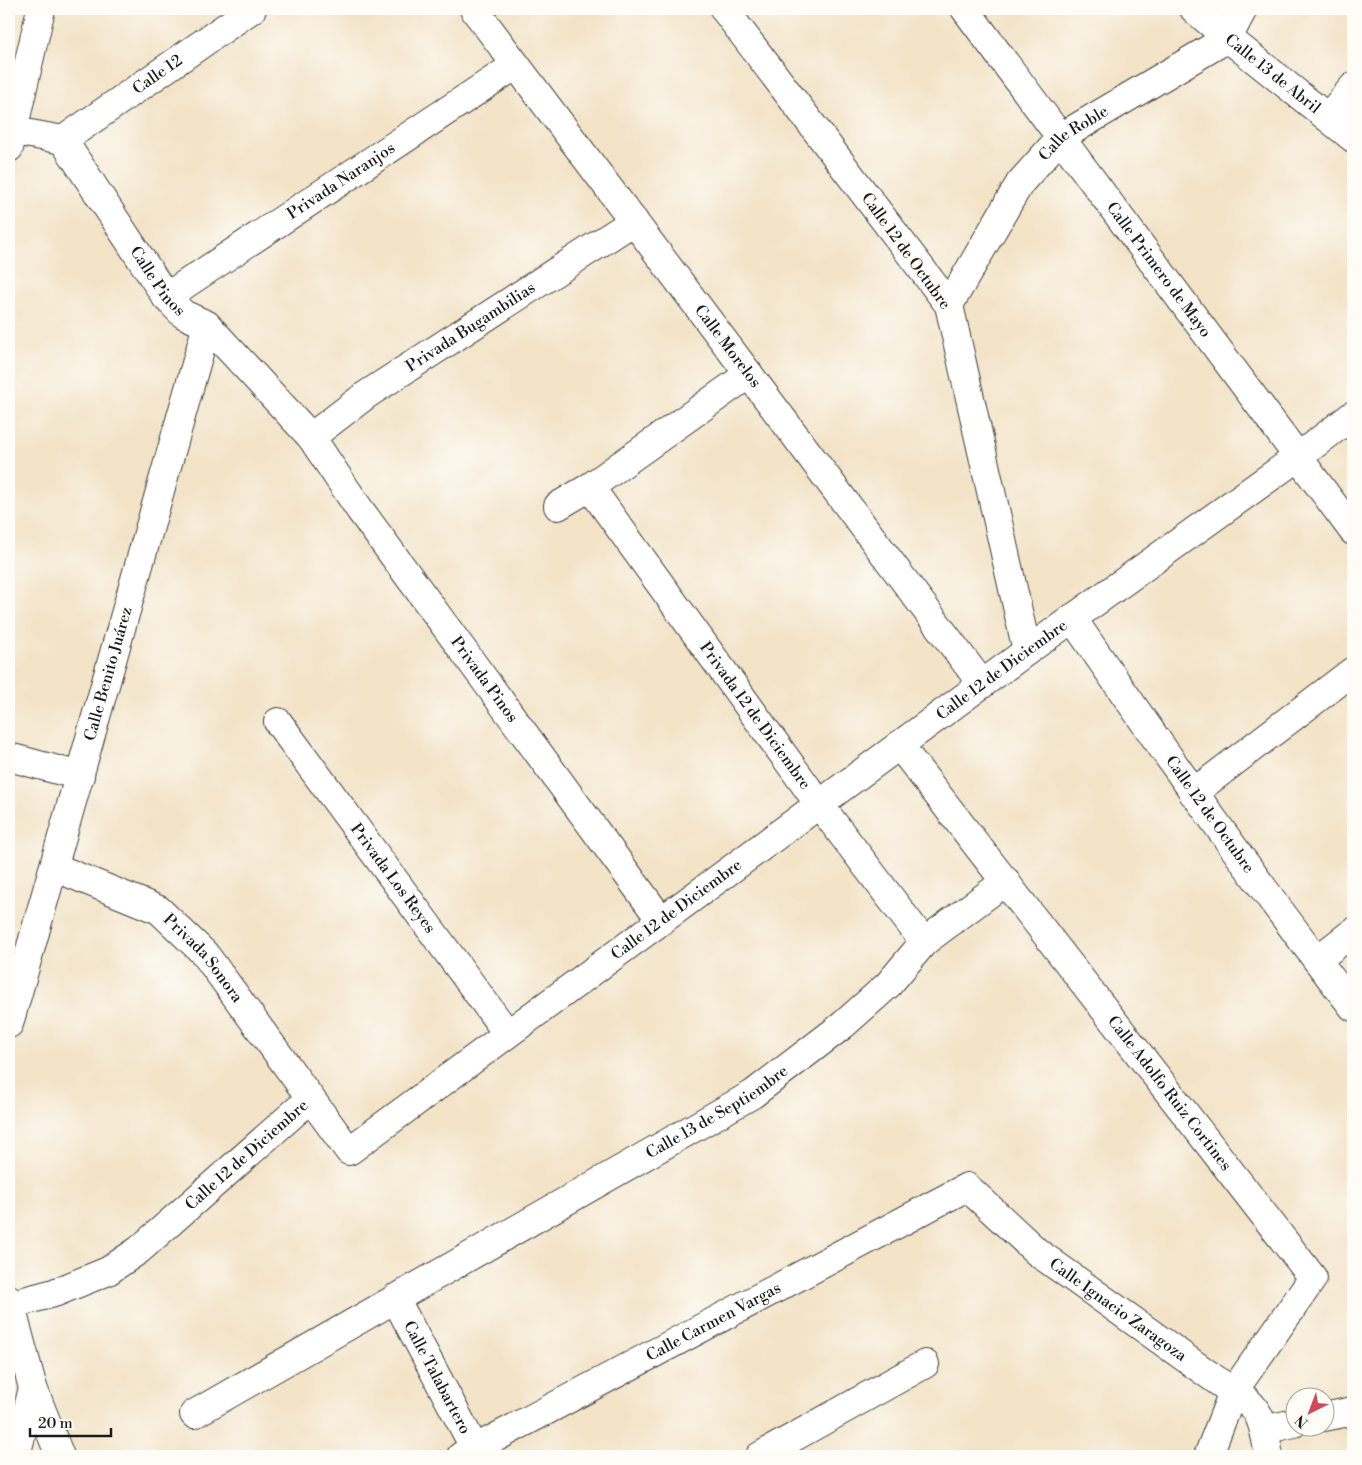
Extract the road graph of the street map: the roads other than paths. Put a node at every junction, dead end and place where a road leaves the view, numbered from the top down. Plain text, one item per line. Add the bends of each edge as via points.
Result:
1 (40, 9) edge
2 (252, 9) edge
3 (474, 9) edge
4 (724, 9) edge
5 (965, 9) edge
6 (1194, 9) edge
7 (1243, 9) edge
8 (1228, 38) junction
9 (516, 66) junction
10 (1353, 87) edge
11 (1328, 117) junction
12 (10, 136) edge
13 (1060, 137) junction
14 (1353, 138) edge
15 (63, 140) junction
16 (634, 221) junction
17 (166, 296) junction
18 (949, 305) junction
19 (207, 325) junction
20 (749, 374) junction
21 (1353, 414) edge
22 (311, 437) junction
23 (1298, 457) junction
24 (590, 487) junction
25 (558, 506) dead end
26 (1353, 531) edge
27 (1072, 618) junction
28 (1027, 651) junction
29 (1353, 671) edge
30 (982, 684) junction
31 (278, 722) dead end
32 (899, 745) junction
33 (9, 757) edge
34 (80, 776) junction
35 (1193, 793) junction
36 (819, 804) junction
37 (54, 867) junction
38 (1006, 881) junction
39 (662, 920) junction
40 (1353, 932) edge
41 (924, 942) junction
42 (1317, 960) junction
43 (1353, 1007) edge
44 (9, 1024) edge
45 (507, 1034) junction
46 (310, 1099) junction
47 (967, 1187) joint
48 (395, 1298) junction
49 (10, 1303) edge
50 (925, 1364) dead end
51 (33, 1388) junction
52 (1233, 1392) junction
53 (1353, 1411) edge
54 (194, 1414) dead end
55 (1334, 1415) edge
56 (1284, 1426) edge
57 (1264, 1430) junction
58 (473, 1454) edge
59 (16, 1456) edge
60 (60, 1456) edge
61 (760, 1456) edge
62 (1208, 1456) edge
63 (1269, 1456) edge

1 - 12 street
2 - 15 street, Calle 12
3 - 9 street, Calle Morelos
4 - 18 street, Calle 12 de Octubre
5 - 13 street, Calle Primero de Mayo
6 - 8 street, Calle 13 de Abril
7 - 8 street
8 - 11 street, Calle 13 de Abril
8 - 13 street, Calle Roble
9 - 16 street, Calle Morelos
9 - 17 street, Privada Naranjos
10 - 11 street
11 - 14 street, Calle 13 de Abril
12 - 15 street
13 - 18 street, Calle Roble via 1020,183
13 - 23 street, Calle Primero de Mayo
15 - 17 street, Calle Pinos
16 - 20 street, Calle Morelos
16 - 22 street, Privada Bugambilias via 366,395
17 - 19 street, Calle Pinos via 183,314
18 - 28 street, Calle 12 de Octubre
19 - 22 street, Calle Pinos
19 - 34 street, Calle Benito Juárez
20 - 24 street
20 - 30 street, Calle Morelos
21 - 23 street, Calle 12 de Diciembre
22 - 39 street, Privada Pinos via 360,510
23 - 26 street, Calle Primero de Mayo
23 - 27 street, Calle 12 de Diciembre
24 - 25 street
24 - 36 street, Privada 12 de Diciembre
27 - 28 street, Calle 12 de Diciembre
27 - 35 street, Calle 12 de Octubre
28 - 30 street, Calle 12 de Diciembre
29 - 35 street
30 - 32 street, Calle 12 de Diciembre
31 - 45 street, Privada Los Reyes
32 - 36 street, Calle 12 de Diciembre
32 - 38 street, Calle Adolfo Ruiz Cortines
33 - 34 street
34 - 37 street, Calle Benito Juárez
35 - 42 street, Calle 12 de Octubre
36 - 39 street, Calle 12 de Diciembre
36 - 41 street, Privada 12 de Diciembre
37 - 44 street, Calle Benito Juárez
37 - 46 street, Privada Sonora via 158,910 205,954
38 - 41 street, Calle 13 de Septiembre
38 - 52 street, Calle Adolfo Ruiz Cortines via 1313,1278
39 - 45 street, Calle 12 de Diciembre
40 - 42 street
41 - 48 street, Calle 13 de Septiembre via 888,985 851,1018 753,1094
42 - 43 street, Calle 12 de Octubre
45 - 46 street, Calle 12 de Diciembre via 349,1151
46 - 49 street, Calle 12 de Diciembre via 139,1250 108,1271 54,1293
47 - 52 street, Calle Ignacio Zaragoza via 1037,1252
47 - 58 street, Calle Carmen Vargas
48 - 54 street, Calle 13 de Septiembre
48 - 58 street, Calle Talabartero
49 - 51 street
50 - 61 street
51 - 59 street
51 - 60 street
52 - 57 street, Calle Ignacio Zaragoza via 1246,1398 1257,1411
52 - 62 street, Calle Adolfo Ruiz Cortines
53 - 55 street
56 - 57 street
57 - 63 street, Calle Ignacio Zaragoza

